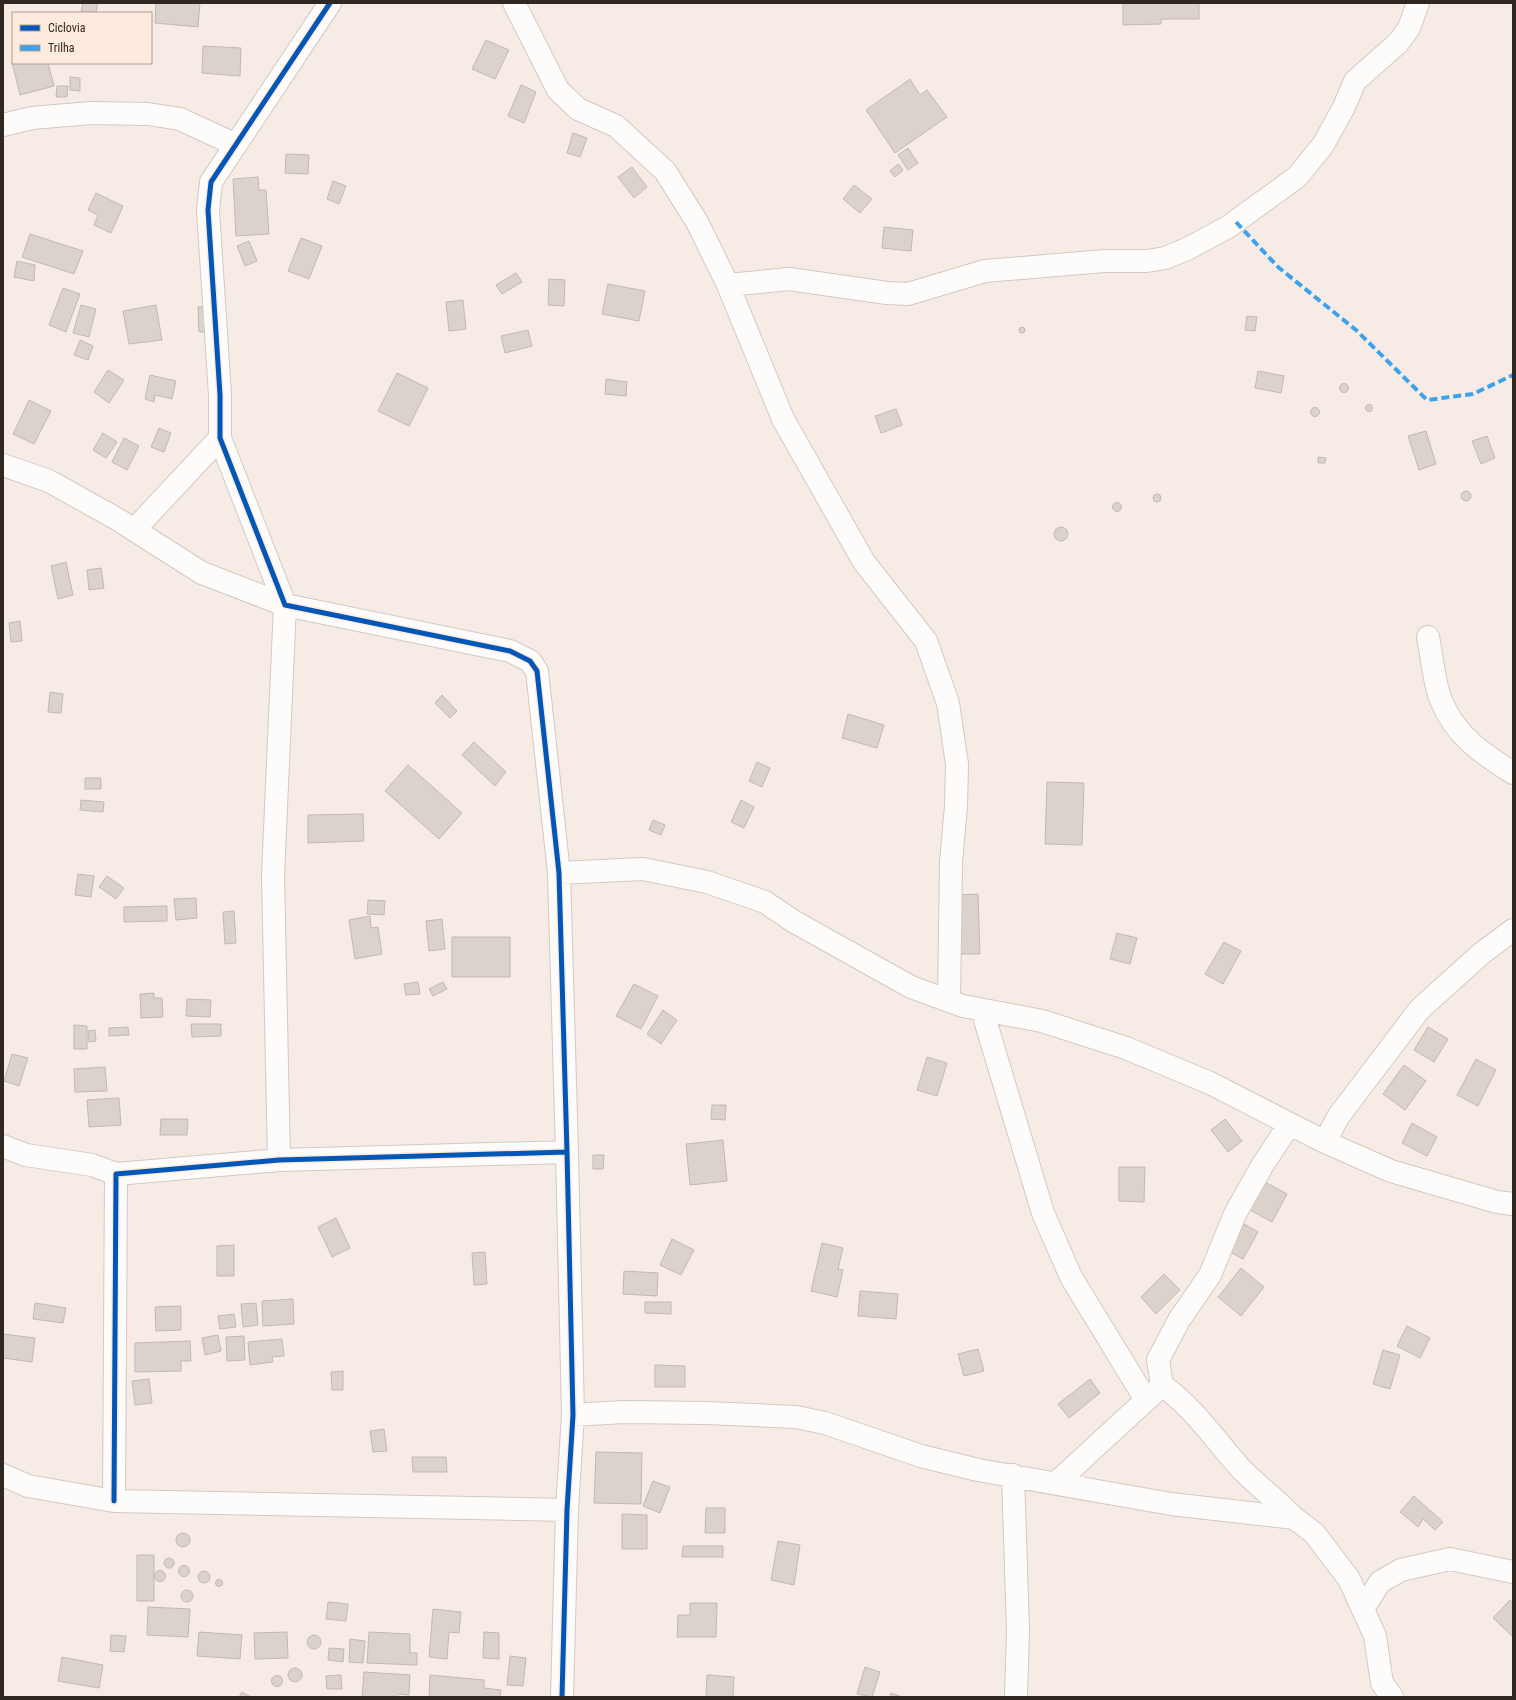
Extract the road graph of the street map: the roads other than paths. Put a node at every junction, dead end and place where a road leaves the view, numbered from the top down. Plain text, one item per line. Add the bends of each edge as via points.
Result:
1 (330, 3) edge
2 (514, 3) edge
3 (1418, 3) edge
4 (3, 125) edge
5 (236, 145) junction
6 (728, 285) junction
7 (220, 438) junction
8 (3, 465) edge
9 (134, 530) junction
10 (285, 605) junction
11 (1428, 637) dead end
12 (1513, 773) edge
13 (559, 872) junction
14 (1513, 930) edge
15 (949, 1001) junction
16 (982, 1010) junction
17 (1289, 1125) junction
18 (1325, 1142) junction
19 (3, 1146) edge
20 (567, 1152) junction
21 (279, 1160) junction
22 (116, 1174) junction
23 (1513, 1204) edge
24 (1162, 1385) junction
25 (1146, 1400) junction
26 (573, 1415) junction
27 (3, 1475) edge
28 (1013, 1475) junction
29 (1056, 1483) junction
30 (114, 1501) junction
31 (567, 1510) junction
32 (1294, 1518) junction
33 (1513, 1572) edge
34 (1363, 1609) junction
35 (562, 1697) edge
36 (1016, 1697) edge
37 (1392, 1697) edge

1 - 5 street
2 - 6 street via 558,90 578,109 616,126 665,171 697,222
3 - 6 street via 1409,28 1398,43 1355,81 1323,145 1297,177 1228,227 1180,252 1148,261 1105,260 985,271 908,294 789,279
4 - 5 street via 32,118 91,113 148,114 180,119
5 - 7 street via 211,182 208,210 220,395
6 - 15 street via 783,419 864,562 926,641 948,703 957,764 951,862
7 - 9 street
7 - 10 street
8 - 9 street via 48,481
9 - 10 street via 202,573
10 - 13 street via 510,651 530,661 537,671
10 - 21 street via 273,875
11 - 12 street via 1441,700 1458,730 1477,750
13 - 15 street via 643,869 706,882 765,902 792,921 911,987
13 - 20 street
14 - 18 street via 1482,953 1419,1010 1338,1118
15 - 16 street
16 - 17 street via 1042,1021 1126,1048 1210,1084
16 - 25 street via 1043,1213 1072,1277
17 - 18 street
17 - 24 street via 1235,1214 1210,1275 1179,1320 1158,1360
18 - 23 street via 1391,1171 1497,1202
19 - 22 street via 26,1155 92,1165
20 - 21 street
20 - 26 street
21 - 22 street
22 - 30 street
24 - 25 street
24 - 32 street via 1180,1398 1243,1470
25 - 29 street
26 - 28 street via 624,1412 796,1416 825,1423 921,1456 978,1470
26 - 31 street
27 - 30 street via 28,1486
28 - 29 street
28 - 36 street via 1018,1630
29 - 32 street via 1171,1504
30 - 31 street
31 - 35 street
32 - 34 street via 1314,1533 1350,1579
33 - 34 street via 1450,1559 1408,1569 1380,1582
34 - 37 street via 1375,1636 1382,1683

